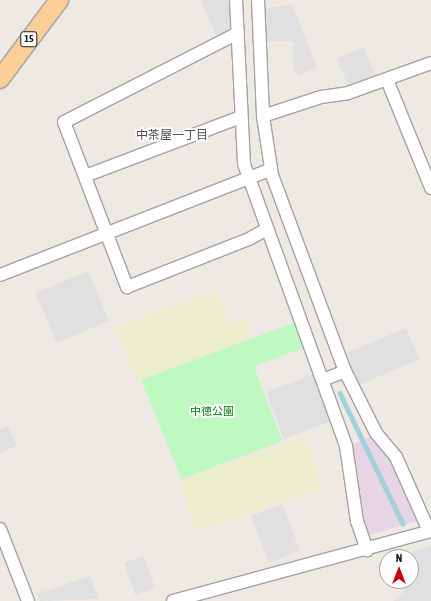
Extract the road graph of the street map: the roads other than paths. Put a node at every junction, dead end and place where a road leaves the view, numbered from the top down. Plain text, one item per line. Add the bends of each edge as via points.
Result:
1 (59, 0) edge
2 (236, 0) edge
3 (258, 0) edge
4 (238, 33) junction
5 (431, 63) edge
6 (0, 79) edge
7 (387, 80) junction
8 (263, 116) junction
9 (241, 117) junction
10 (270, 170) junction
11 (85, 176) junction
12 (249, 179) junction
13 (431, 188) edge
14 (267, 229) junction
15 (107, 234) junction
16 (0, 275) edge
17 (345, 371) junction
18 (323, 380) junction
19 (0, 529) edge
20 (430, 531) edge
21 (367, 550) junction
22 (28, 601) edge
23 (173, 601) edge

1 - 6 main road, 15
2 - 4 street
3 - 8 street
4 - 9 street
4 - 11 street via 64,122
5 - 7 street
7 - 8 street
7 - 13 street
8 - 10 street
9 - 11 street
9 - 12 street via 243,161
10 - 12 street
10 - 17 street
11 - 15 street
12 - 14 street
12 - 15 street
14 - 15 street via 249,239 127,287
14 - 18 street
15 - 16 street
17 - 18 street
17 - 20 street via 376,433 396,457
18 - 21 street via 347,450 357,521
19 - 22 street
20 - 21 street
21 - 23 street

